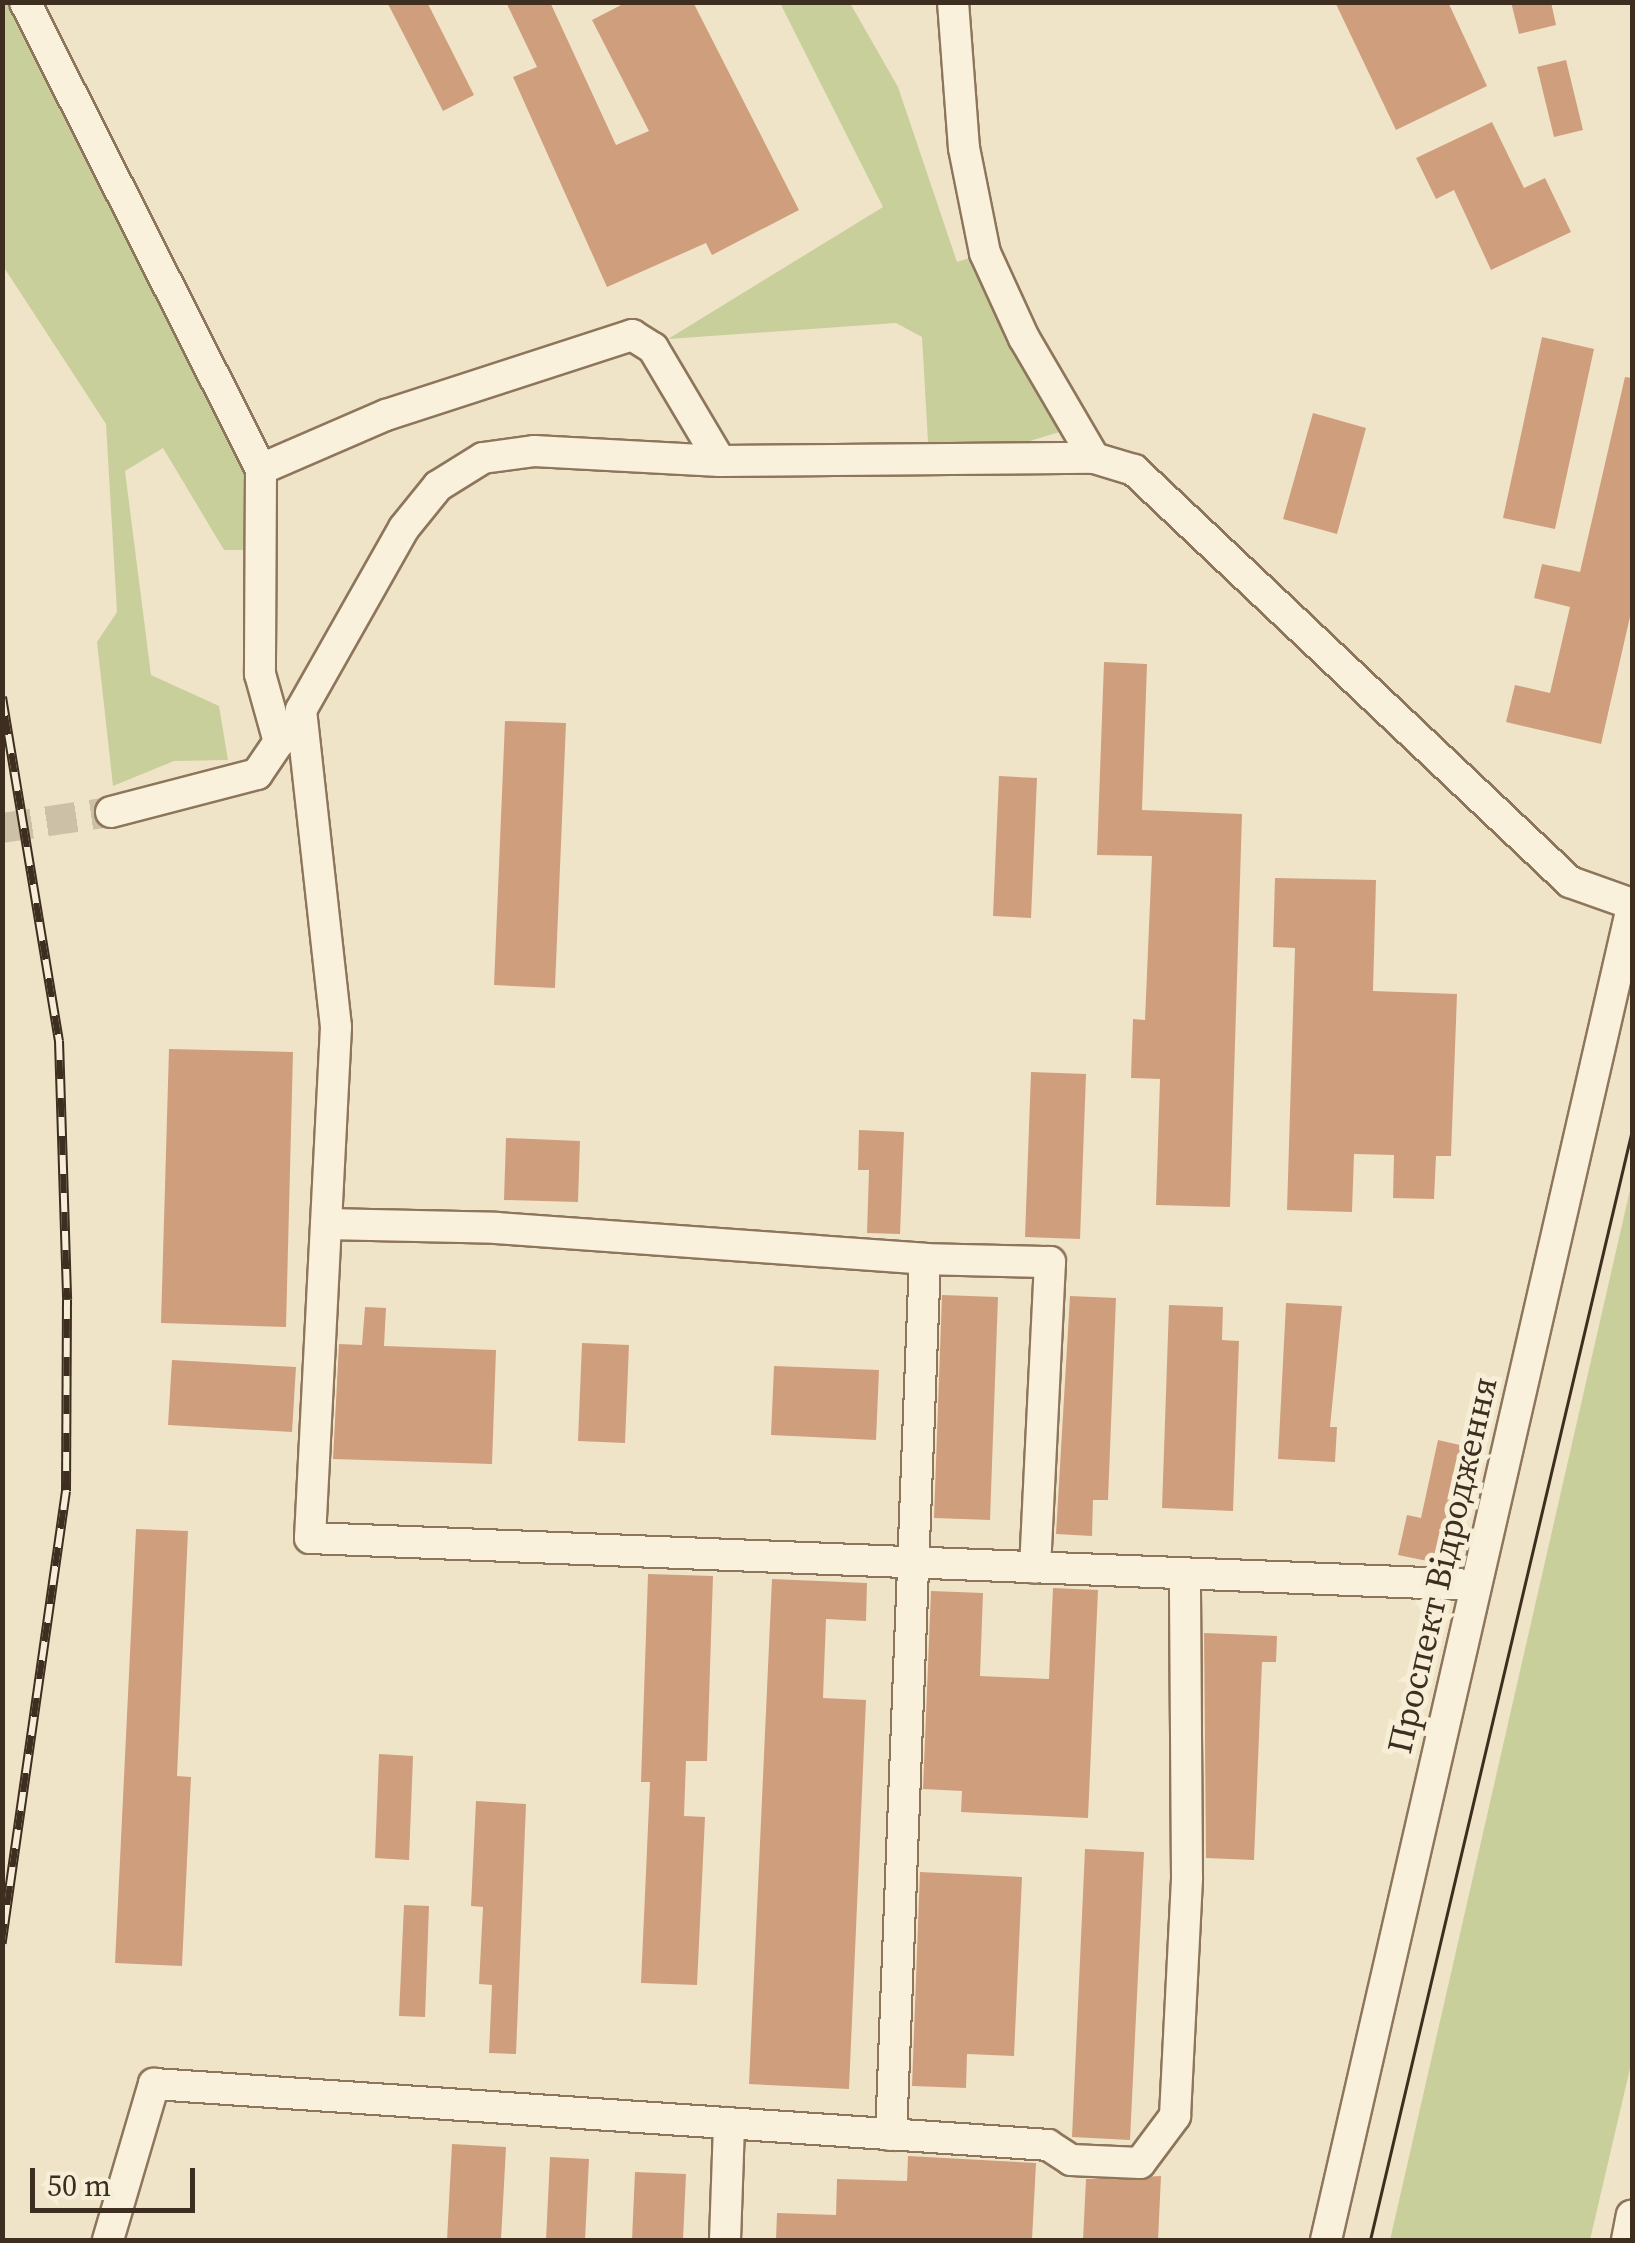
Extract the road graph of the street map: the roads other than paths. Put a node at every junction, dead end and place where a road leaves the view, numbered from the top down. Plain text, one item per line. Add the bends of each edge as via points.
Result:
1 (24, 2) edge
2 (953, 2) edge
3 (1094, 458) junction
4 (720, 461) junction
5 (261, 468) junction
6 (301, 710) junction
7 (279, 742) junction
8 (257, 774) junction
9 (308, 790) junction
10 (111, 812) tunnel mouth
11 (1632, 905) edge
12 (326, 1224) junction
13 (925, 1259) junction
14 (916, 1563) junction
15 (1035, 1568) junction
16 (1184, 1574) junction
17 (1475, 1585) junction
18 (729, 2123) junction
19 (891, 2135) junction
20 (1632, 2215) edge
21 (108, 2240) edge
22 (725, 2240) edge
23 (1326, 2240) edge
24 (1626, 2240) edge

1 - 5 street
2 - 3 street via 964,148 986,252 1024,338
3 - 4 street
3 - 11 street via 1134,470 1570,882
4 - 5 street via 653,348 632,335 386,415
4 - 6 street via 534,451 483,458 438,486 404,528
5 - 7 street via 260,674
6 - 7 street
6 - 9 street
7 - 8 street
8 - 9 street
8 - 10 street
9 - 12 street via 336,1027
11 - 17 street, Проспект Відродження
12 - 13 street via 496,1228
12 - 14 street via 310,1538
13 - 14 street
13 - 15 street via 1050,1262
14 - 15 street
14 - 19 street
15 - 16 street
16 - 17 street
16 - 19 street via 1186,1877 1168,2133 1140,2163 1071,2160 1048,2145
17 - 23 street, Проспект Відродження
18 - 19 street
18 - 21 street via 154,2084
18 - 22 street
20 - 24 street

